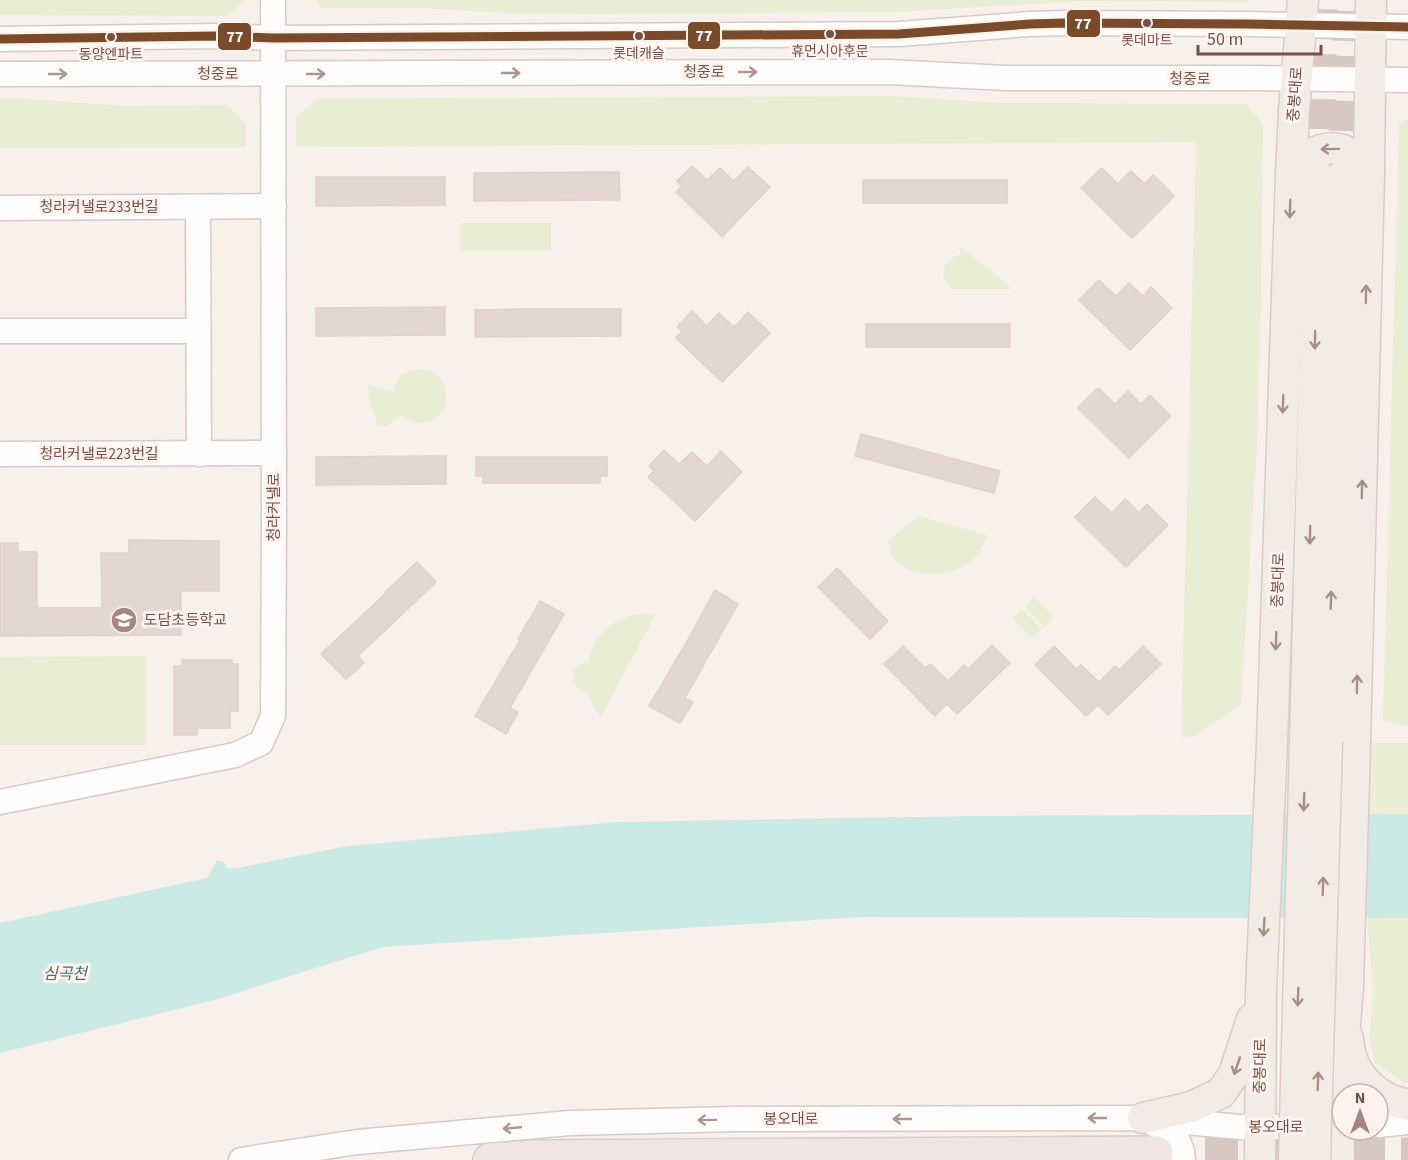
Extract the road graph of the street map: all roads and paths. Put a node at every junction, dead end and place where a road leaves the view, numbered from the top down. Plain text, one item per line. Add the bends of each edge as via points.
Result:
1 (273, 0) edge
2 (1301, 12) edge
3 (1371, 13) edge
4 (1408, 27) edge
5 (273, 38) junction
6 (0, 39) edge
7 (0, 74) edge
8 (273, 74) junction
9 (1296, 80) junction
10 (1408, 80) edge
11 (1371, 81) junction
12 (1330, 175) junction
13 (274, 206) junction
14 (198, 207) junction
15 (0, 208) edge
16 (0, 331) edge
17 (198, 332) junction
18 (274, 453) junction
19 (0, 454) edge
20 (198, 454) junction
21 (1329, 743) junction
22 (0, 801) edge
23 (1348, 987) junction
24 (1261, 990) junction
25 (1340, 1082) edge
26 (1408, 1105) edge
27 (1143, 1118) junction
28 (1408, 1122) edge
29 (1390, 1124) edge
30 (1260, 1128) junction
31 (1330, 1128) edge
32 (1340, 1142) edge
33 (1170, 1157) edge
34 (241, 1160) edge
35 (490, 1160) edge
36 (1260, 1160) edge
37 (1294, 1160) edge
38 (1315, 1160) edge
39 (1339, 1160) edge

1 - 5 street, 청라커낼로
2 - 3 street
2 - 5 street via 899,34
2 - 9 main road, 중봉대로
3 - 4 street
3 - 11 main road, 중봉대로
5 - 6 street
5 - 8 street, 청라커낼로
7 -> 8 street, 청중로
8 -> 9 street, 청중로 via 888,72 1006,78
8 - 13 street, 청라커낼로
9 - 11 street, 청중로
9 - 12 main road, 중봉대로
10 - 11 street, 청중로
11 - 12 main road, 중봉대로
12 - 21 main road, 중봉대로
21 -> 12 main road, 중봉대로
12 -> 24 main road, 중봉대로 via 1272,743
13 - 14 street, 청라커낼로233번길
13 - 18 street, 청라커낼로
14 - 15 street, 청라커낼로233번길
14 - 17 street
16 - 17 street
17 - 20 street
18 - 20 street, 청라커낼로223번길
18 - 22 street, 청라커낼로 via 273,716 261,743 235,755
19 - 20 street, 청라커낼로223번길
21 - 23 main road, 중봉대로
21 -> 37 main road, 중봉대로, bridge
38 -> 21 main road, 중봉대로, bridge
23 - 25 main road, 중봉대로
23 - 26 main road via 1348,1043 1353,1063 1366,1083 1390,1100
24 -> 27 main road via 1234,1074 1221,1093 1191,1107
24 - 30 main road, 중봉대로
27 - 30 street, 봉오대로
27 - 33 street via 1176,1136 1182,1151
27 -> 34 street, 봉오대로 via 570,1123 357,1142
28 - 29 street
30 - 31 street, 봉오대로
30 - 36 main road, 중봉대로
32 - 39 main road, 중봉대로
33 - 35 highway

